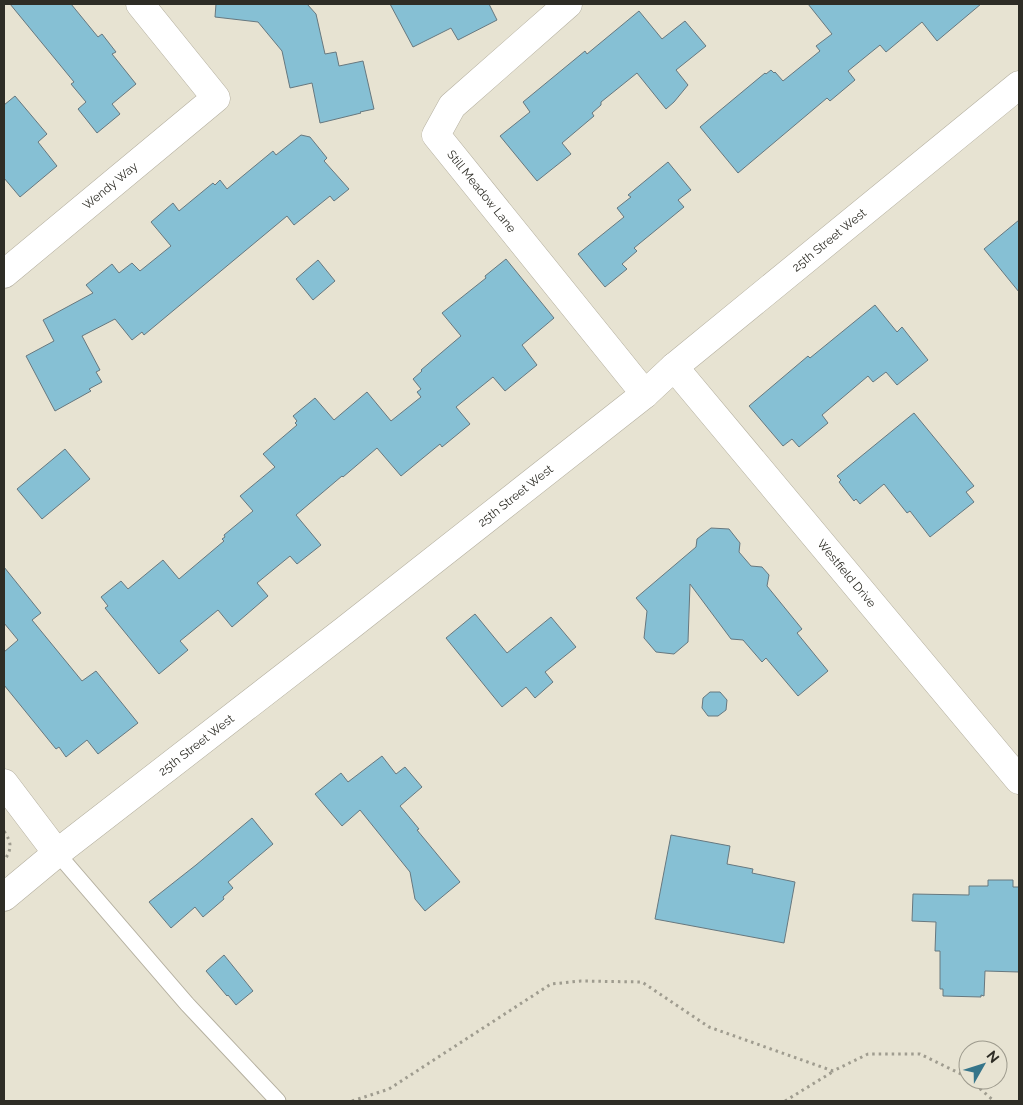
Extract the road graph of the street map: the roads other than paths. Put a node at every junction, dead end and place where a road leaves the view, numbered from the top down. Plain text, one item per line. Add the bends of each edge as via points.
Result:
1 (140, 4) edge
2 (568, 4) edge
3 (1019, 85) edge
4 (4, 274) edge
5 (674, 367) junction
6 (645, 394) junction
7 (1019, 780) edge
8 (4, 784) edge
9 (57, 852) junction
10 (4, 896) edge
11 (278, 1101) edge

1 - 4 street, Wendy Way via 216,98
2 - 6 street, Still Meadow Lane via 452,106 436,136
3 - 5 street, 25th Street West
5 - 6 street, 25th Street West
5 - 7 street, Westfield Drive
6 - 9 street, 25th Street West
8 - 9 street
9 - 10 street, 25th Street West
9 - 11 lane via 187,1004

